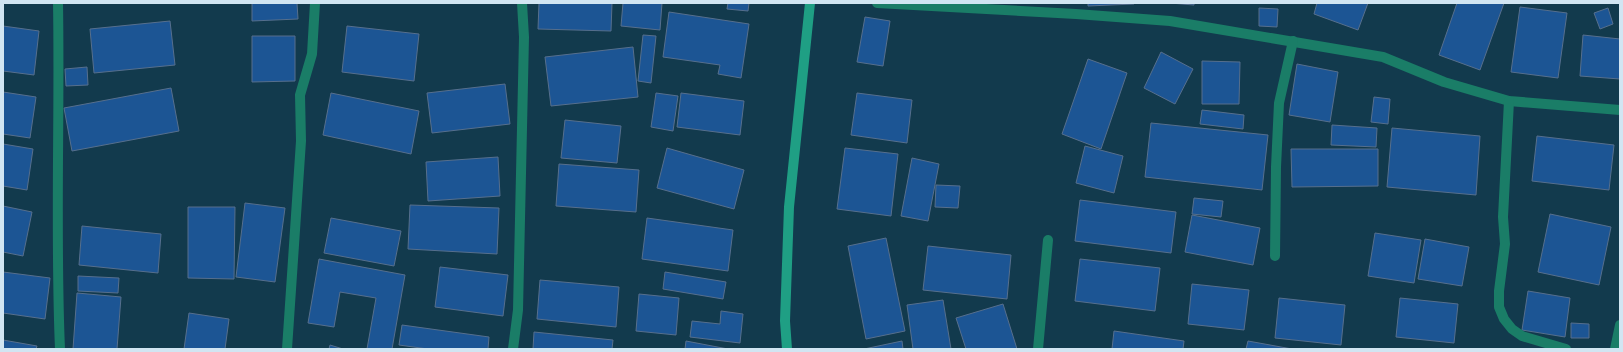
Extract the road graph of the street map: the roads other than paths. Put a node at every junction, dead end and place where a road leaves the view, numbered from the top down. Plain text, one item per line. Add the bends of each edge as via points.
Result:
1 (58, 3) edge
2 (315, 3) edge
3 (522, 3) edge
4 (810, 3) edge
5 (877, 3) edge
6 (1293, 41) junction
7 (1509, 101) junction
8 (1620, 110) edge
9 (1048, 240) dead end
10 (1275, 256) dead end
11 (1620, 325) edge
12 (60, 349) edge
13 (287, 349) edge
14 (513, 349) edge
15 (787, 349) edge
16 (1038, 349) edge
17 (1566, 349) edge
18 (1615, 349) edge

1 - 12 street via 57,285
2 - 13 street via 312,54 300,95 301,142
3 - 14 street via 524,37 518,310
4 - 15 street via 789,207 785,322
5 - 6 street via 1170,21
6 - 7 street via 1383,57 1444,82
6 - 10 street via 1279,103
7 - 8 street
7 - 17 street via 1503,217 1505,244 1499,291 1500,307 1504,319 1522,336
9 - 16 street
11 - 18 street

